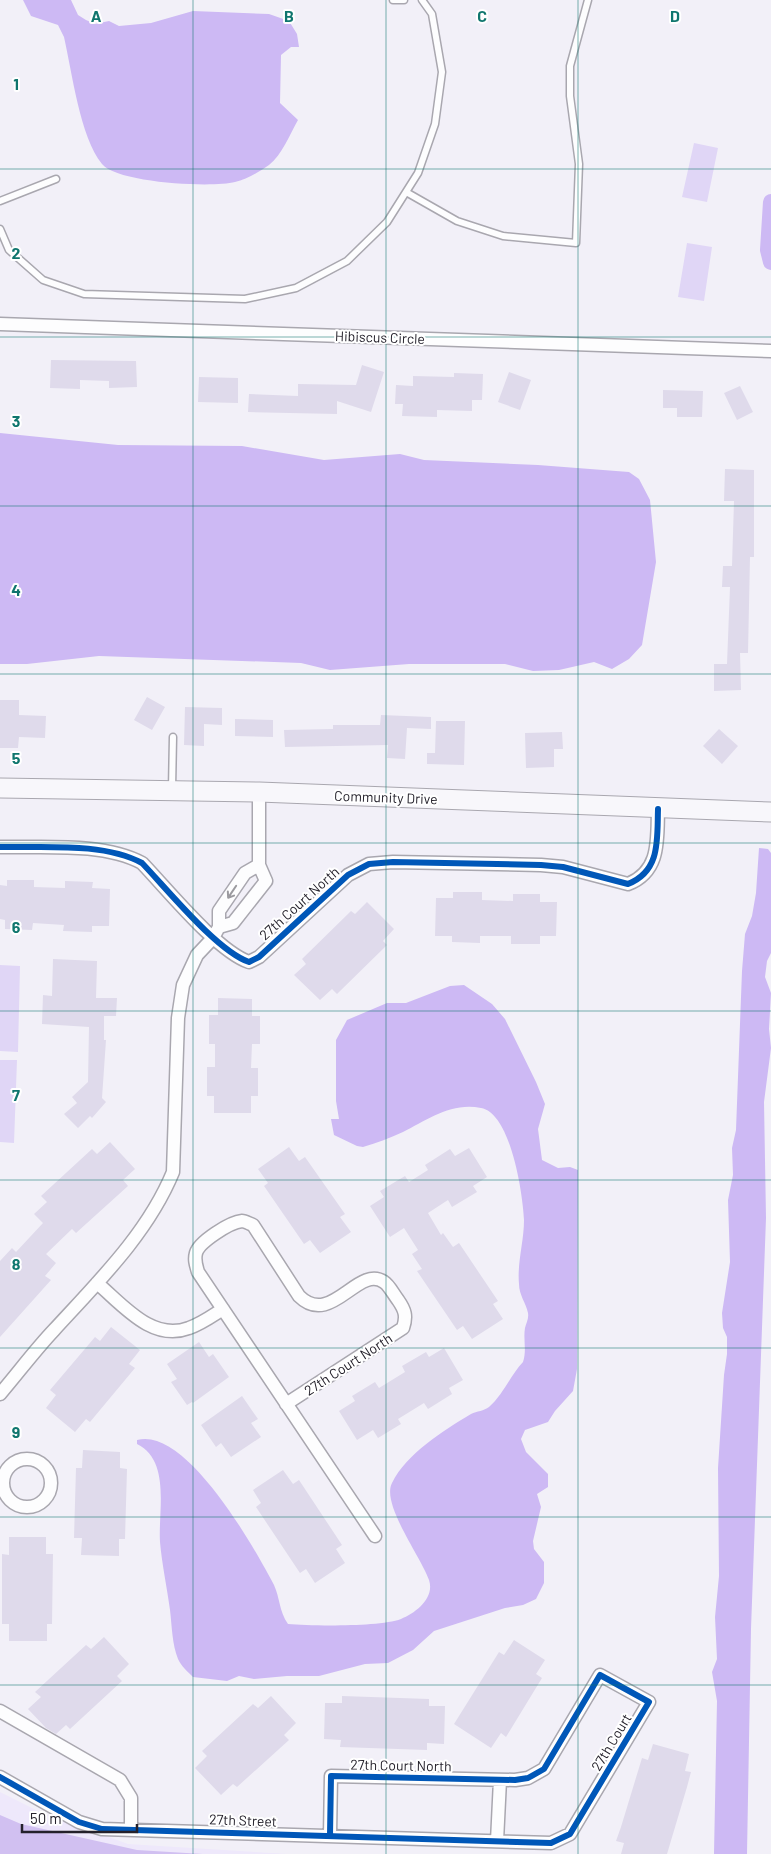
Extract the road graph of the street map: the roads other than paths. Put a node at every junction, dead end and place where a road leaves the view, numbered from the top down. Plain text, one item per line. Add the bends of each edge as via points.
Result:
1 (393, 0) edge
2 (404, 0) edge
3 (422, 0) edge
4 (588, 0) edge
5 (56, 179) dead end
6 (406, 192) junction
7 (0, 201) edge
8 (0, 229) edge
9 (0, 324) edge
10 (766, 351) edge
11 (173, 737) dead end
12 (0, 788) edge
13 (172, 790) junction
14 (259, 792) junction
15 (658, 809) junction
16 (771, 812) edge
17 (0, 847) edge
18 (259, 865) junction
19 (216, 932) junction
20 (97, 1284) junction
21 (223, 1309) junction
22 (0, 1394) edge
23 (286, 1404) junction
24 (375, 1536) dead end
25 (0, 1711) edge
26 (0, 1777) edge
27 (500, 1780) junction
28 (131, 1830) junction
29 (330, 1835) junction
30 (497, 1841) junction

1 - 2 lane
3 - 6 lane via 432,14 442,72 435,124 418,173
4 - 6 lane via 570,66 570,96 579,164 576,243 503,236 457,221
5 - 7 lane
6 - 8 lane via 386,222 347,261 296,288 245,299 84,294 43,280 9,250
9 - 10 street, Hibiscus Circle
11 - 13 lane
12 - 13 street, Community Drive
13 - 14 street, Community Drive
14 - 15 street, Community Drive
14 - 18 street
15 - 16 street, Community Drive
15 - 19 street, 27th Court North via 657,852 653,863 638,880 628,884 563,867 541,865 381,862 369,864 348,875 259,957 249,962 238,958
17 - 19 street, 27th Court North via 99,850 128,856 142,863
18 -> 19 street via 245,873 219,911
18 - 19 street via 266,881 233,923
19 - 20 street via 197,955 183,985 178,1018 173,1172 146,1221
20 - 21 street via 152,1328 164,1331 188,1329
20 - 22 street
21 - 23 street, 27th Court North
21 - 23 street, 27th Court North via 198,1272 196,1250 204,1241 242,1221 257,1229 306,1304 324,1305 375,1278 385,1282 403,1307 406,1318 403,1328
23 - 24 street, 27th Court North
25 - 28 street via 120,1780 130,1798
26 - 28 street, 27th Street via 79,1822 102,1829
27 - 29 street, 27th Court North via 331,1776
27 - 30 street
27 - 30 street, 27th Court via 528,1778 544,1769 600,1675 649,1702 570,1834 551,1843
28 - 29 street, 27th Street
29 - 30 street, 27th Street

